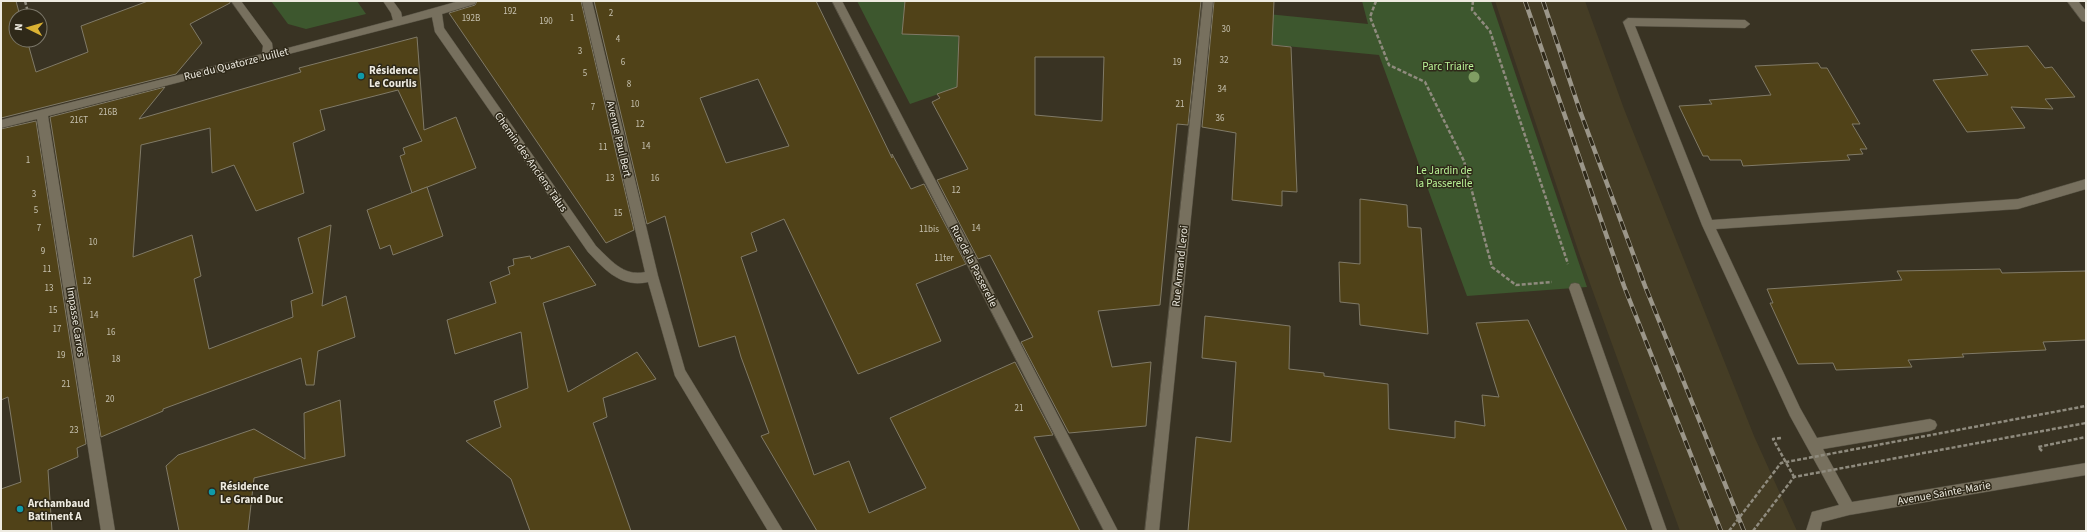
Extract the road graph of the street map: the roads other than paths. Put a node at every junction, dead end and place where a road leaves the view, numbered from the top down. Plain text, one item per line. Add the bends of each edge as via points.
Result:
1 (236, 1) edge
2 (388, 1) edge
3 (471, 1) edge
4 (586, 1) edge
5 (837, 1) edge
6 (1208, 1) edge
7 (2072, 1) edge
8 (437, 12) junction
9 (2086, 18) edge
10 (398, 21) junction
11 (1745, 24) dead end
12 (267, 57) junction
13 (42, 113) junction
14 (1, 124) edge
15 (2086, 184) edge
16 (1708, 225) junction
17 (652, 276) junction
18 (1574, 284) road end
19 (1930, 425) dead end
20 (1813, 446) junction
21 (2086, 469) edge
22 (1849, 509) junction
23 (108, 531) edge
24 (776, 531) edge
25 (1111, 531) edge
26 (1152, 531) edge
27 (1660, 531) edge
28 (1813, 531) edge

1 - 12 street via 268,46
2 - 10 street via 396,12
3 - 8 street, Rue du Quatorze Juillet
4 - 17 street, Avenue Paul Bert
5 - 25 street, Rue de la Passerelle
6 - 26 street, Rue Armand Leroi
7 - 9 street
8 - 10 street, Rue du Quatorze Juillet
8 - 17 street, Chemin des Anciens Talus via 439,29 592,249 619,275 639,280
10 - 12 street, Rue du Quatorze Juillet
11 - 16 street via 1628,22
12 - 13 street, Rue du Quatorze Juillet
13 - 14 street, Rue du Quatorze Juillet
13 - 23 street, Impasse Carros
15 - 16 street via 2018,204
16 - 20 street
17 - 24 street, Avenue Paul Bert via 679,372
18 - 27 street
19 - 20 street
20 - 22 street
21 - 22 street, Avenue Sainte-Marie
22 - 28 street, Avenue Sainte-Marie via 1816,517

